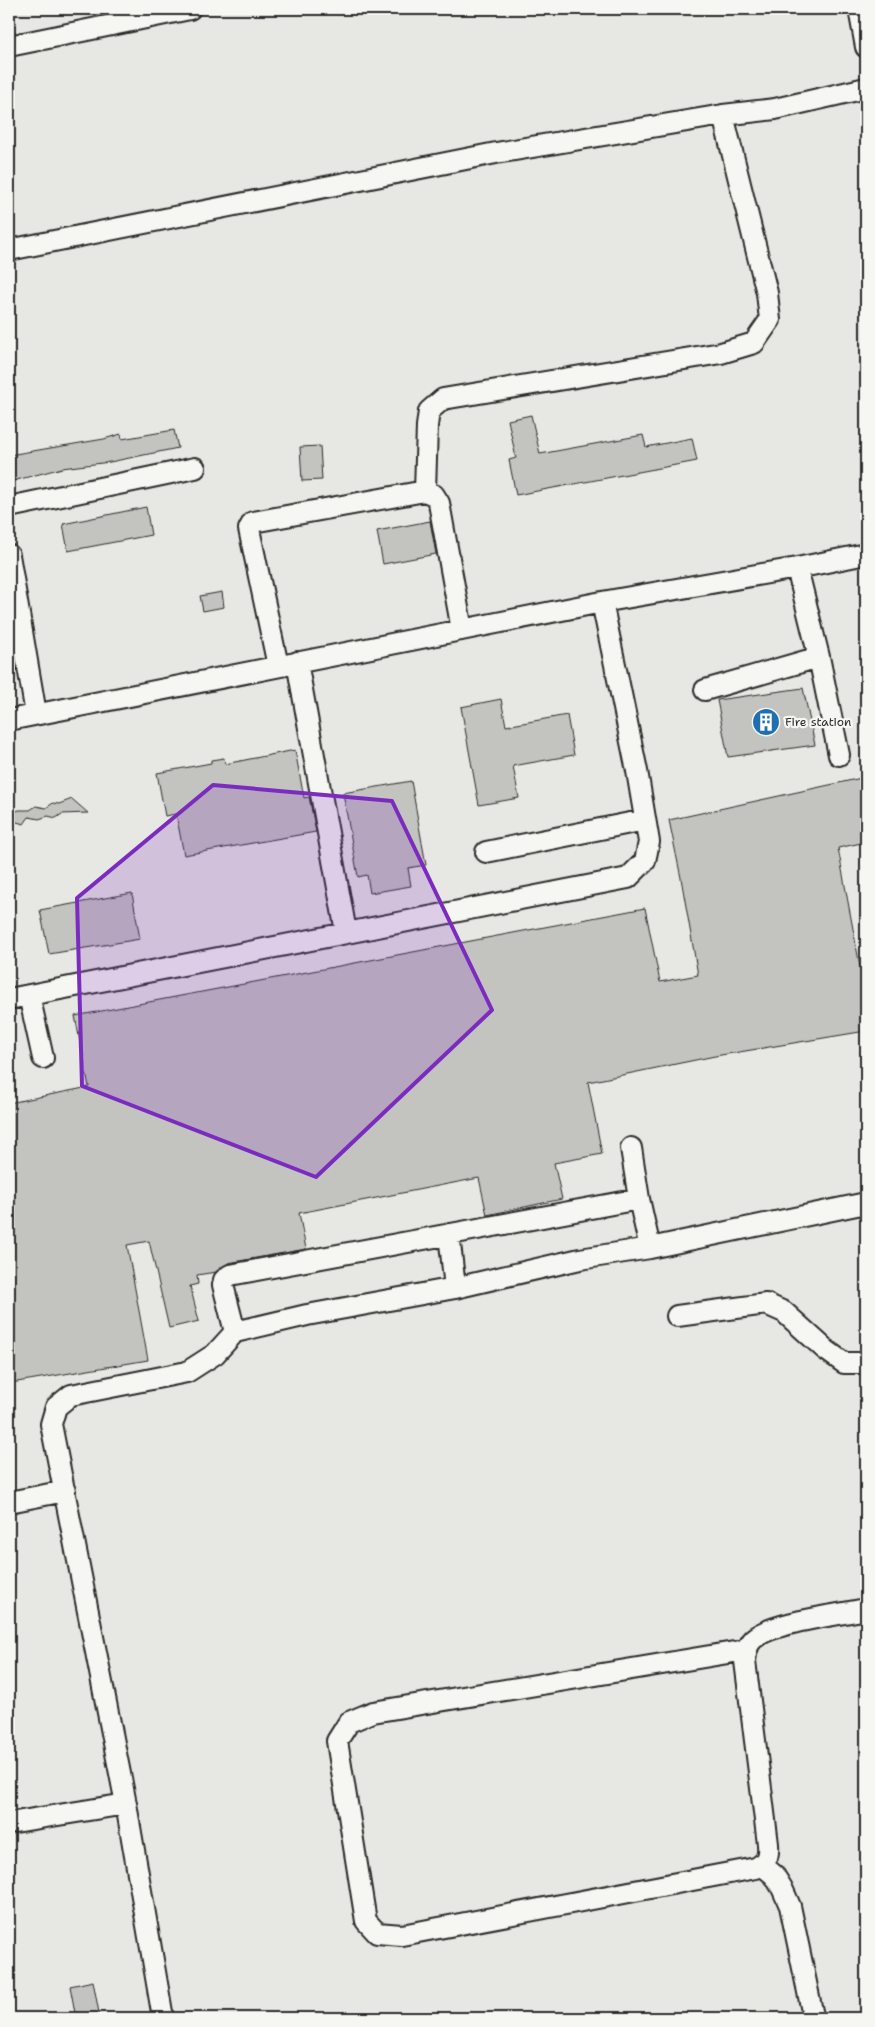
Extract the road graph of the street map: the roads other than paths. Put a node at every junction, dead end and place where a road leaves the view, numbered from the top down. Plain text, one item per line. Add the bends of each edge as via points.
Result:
1 (190, 9) edge
2 (859, 9) edge
3 (9, 46) edge
4 (866, 47) edge
5 (866, 88) edge
6 (723, 115) junction
7 (9, 250) edge
8 (195, 468) dead end
9 (425, 491) junction
10 (9, 507) edge
11 (866, 554) edge
12 (9, 555) edge
13 (797, 568) junction
14 (602, 602) junction
15 (462, 630) junction
16 (819, 657) junction
17 (287, 664) junction
18 (705, 690) dead end
19 (36, 714) junction
20 (9, 720) edge
21 (839, 755) dead end
22 (645, 820) junction
23 (486, 852) dead end
24 (346, 932) junction
25 (29, 995) junction
26 (9, 999) edge
27 (43, 1058) dead end
28 (631, 1148) dead end
29 (639, 1199) junction
30 (866, 1203) edge
31 (449, 1234) junction
32 (650, 1248) junction
33 (455, 1288) junction
34 (677, 1316) dead end
35 (235, 1332) junction
36 (866, 1363) edge
37 (64, 1491) junction
38 (9, 1502) edge
39 (866, 1610) edge
40 (746, 1650) junction
41 (126, 1804) junction
42 (9, 1823) edge
43 (762, 1865) junction
44 (163, 2018) edge
45 (815, 2018) edge

1 - 3 lane
2 - 4 lane
5 - 6 lane via 776,109
6 - 7 lane via 496,153
6 - 9 lane via 767,293 770,320 754,343 721,353 443,399 430,411 427,426
8 - 10 lane
9 - 15 lane via 439,503
9 - 17 lane via 253,522 249,529
11 - 13 lane
12 - 19 lane
13 - 14 lane
13 - 16 lane
14 - 15 lane
14 - 22 lane
15 - 17 lane
16 - 18 lane
16 - 21 lane
17 - 19 lane
17 - 24 lane
19 - 20 lane
22 - 23 lane
22 - 24 lane via 649,842 645,861 628,878
24 - 25 lane
25 - 26 lane
25 - 27 lane
28 - 29 lane
29 - 31 lane
29 - 32 lane
30 - 32 lane
31 - 33 lane
31 - 35 lane via 230,1275 223,1285
32 - 33 lane
33 - 35 lane via 307,1315
34 - 36 lane via 766,1304 784,1312 844,1363
35 - 37 lane via 215,1354 188,1372 71,1395 56,1407 51,1424
37 - 38 lane
37 - 41 lane
39 - 40 lane via 773,1628 753,1640
40 - 43 lane via 768,1844 766,1861
40 - 43 lane via 373,1712 349,1722 337,1741 366,1921 378,1933 402,1935
41 - 42 lane
41 - 44 lane
43 - 45 lane via 774,1876 790,1906

